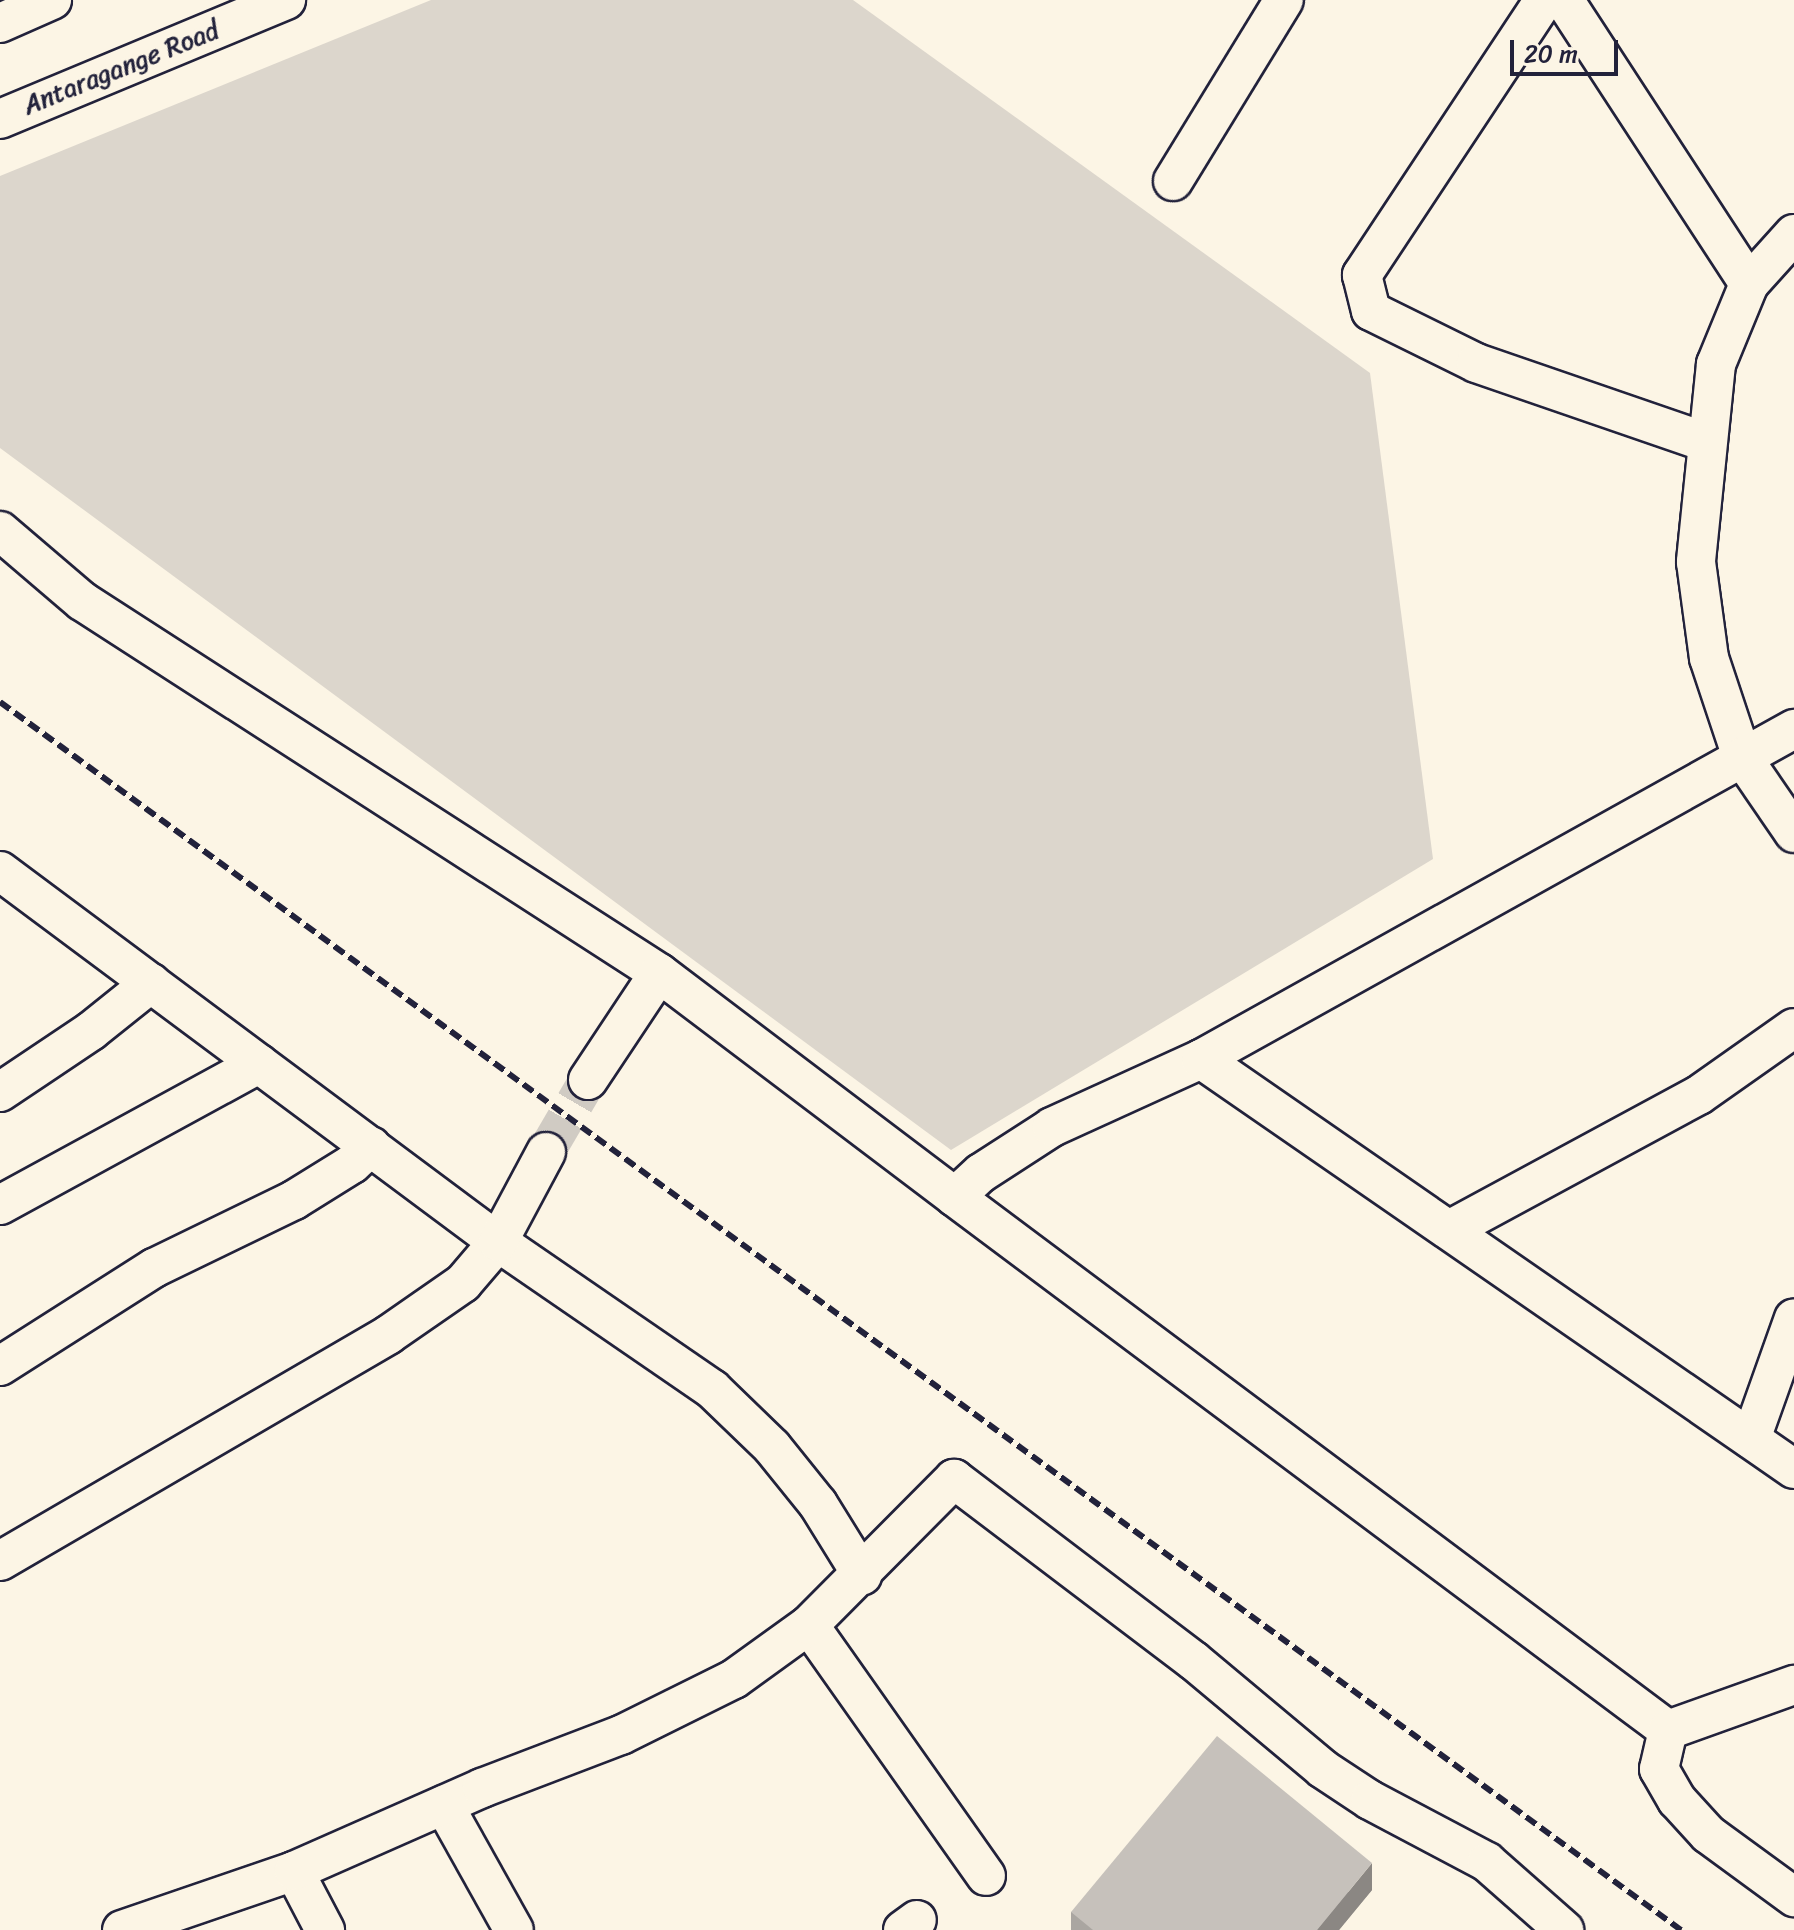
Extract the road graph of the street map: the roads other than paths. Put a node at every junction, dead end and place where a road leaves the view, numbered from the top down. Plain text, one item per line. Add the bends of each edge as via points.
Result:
1 (52, 0) edge
2 (286, 0) edge
3 (1284, 0) edge
4 (1544, 0) edge
5 (1564, 0) edge
6 (0, 23) edge
7 (0, 119) edge
8 (1173, 181) dead end
9 (1794, 234) edge
10 (1749, 284) junction
11 (1706, 442) junction
12 (0, 531) edge
13 (1794, 729) edge
14 (1742, 757) junction
15 (1794, 833) edge
16 (0, 871) edge
17 (659, 973) junction
18 (151, 983) junction
19 (1794, 1028) edge
20 (1201, 1059) junction
21 (259, 1064) junction
22 (588, 1080) tunnel mouth
23 (0, 1092) edge
24 (371, 1146) junction
25 (546, 1152) tunnel mouth
26 (955, 1197) junction
27 (0, 1205) edge
28 (1449, 1230) junction
29 (498, 1242) junction
30 (1794, 1318) edge
31 (0, 1366) edge
32 (1751, 1439) junction
33 (1794, 1469) edge
34 (0, 1561) edge
35 (862, 1575) junction
36 (809, 1625) junction
37 (1794, 1685) edge
38 (1668, 1730) junction
39 (444, 1805) junction
40 (294, 1871) junction
41 (986, 1876) dead end
42 (1792, 1893) edge
43 (147, 1926) edge
44 (325, 1930) edge
45 (514, 1930) edge
46 (1564, 1930) edge

1 - 6 street
2 - 7 street, Antaragange Road
3 - 8 street
4 - 11 street via 1362,275 1371,311 1476,363
5 - 10 street
9 - 10 street
10 - 11 street via 1716,364
11 - 14 street via 1696,562 1709,658
12 - 17 street via 82,601
13 - 14 street
14 - 15 street
14 - 20 street
16 - 18 street
17 - 22 street
17 - 26 street
18 - 21 street
18 - 23 street
19 - 28 street via 1699,1095
20 - 26 street via 1052,1127 981,1173
20 - 28 street
21 - 24 street
21 - 27 street
24 - 29 street
24 - 31 street via 294,1200 154,1268
25 - 29 street
26 - 38 street
28 - 32 street
29 - 34 street via 463,1283 388,1335
29 - 35 street via 712,1389 781,1458 818,1504
30 - 32 street
32 - 33 street
35 - 36 street
35 - 46 street via 954,1479 1194,1661 1323,1769 1487,1862
36 - 39 street via 734,1679 621,1735
36 - 41 street
37 - 38 street
38 - 42 street via 1659,1769 1677,1800 1708,1834
39 - 40 street
39 - 45 street
40 - 43 street
40 - 44 street

